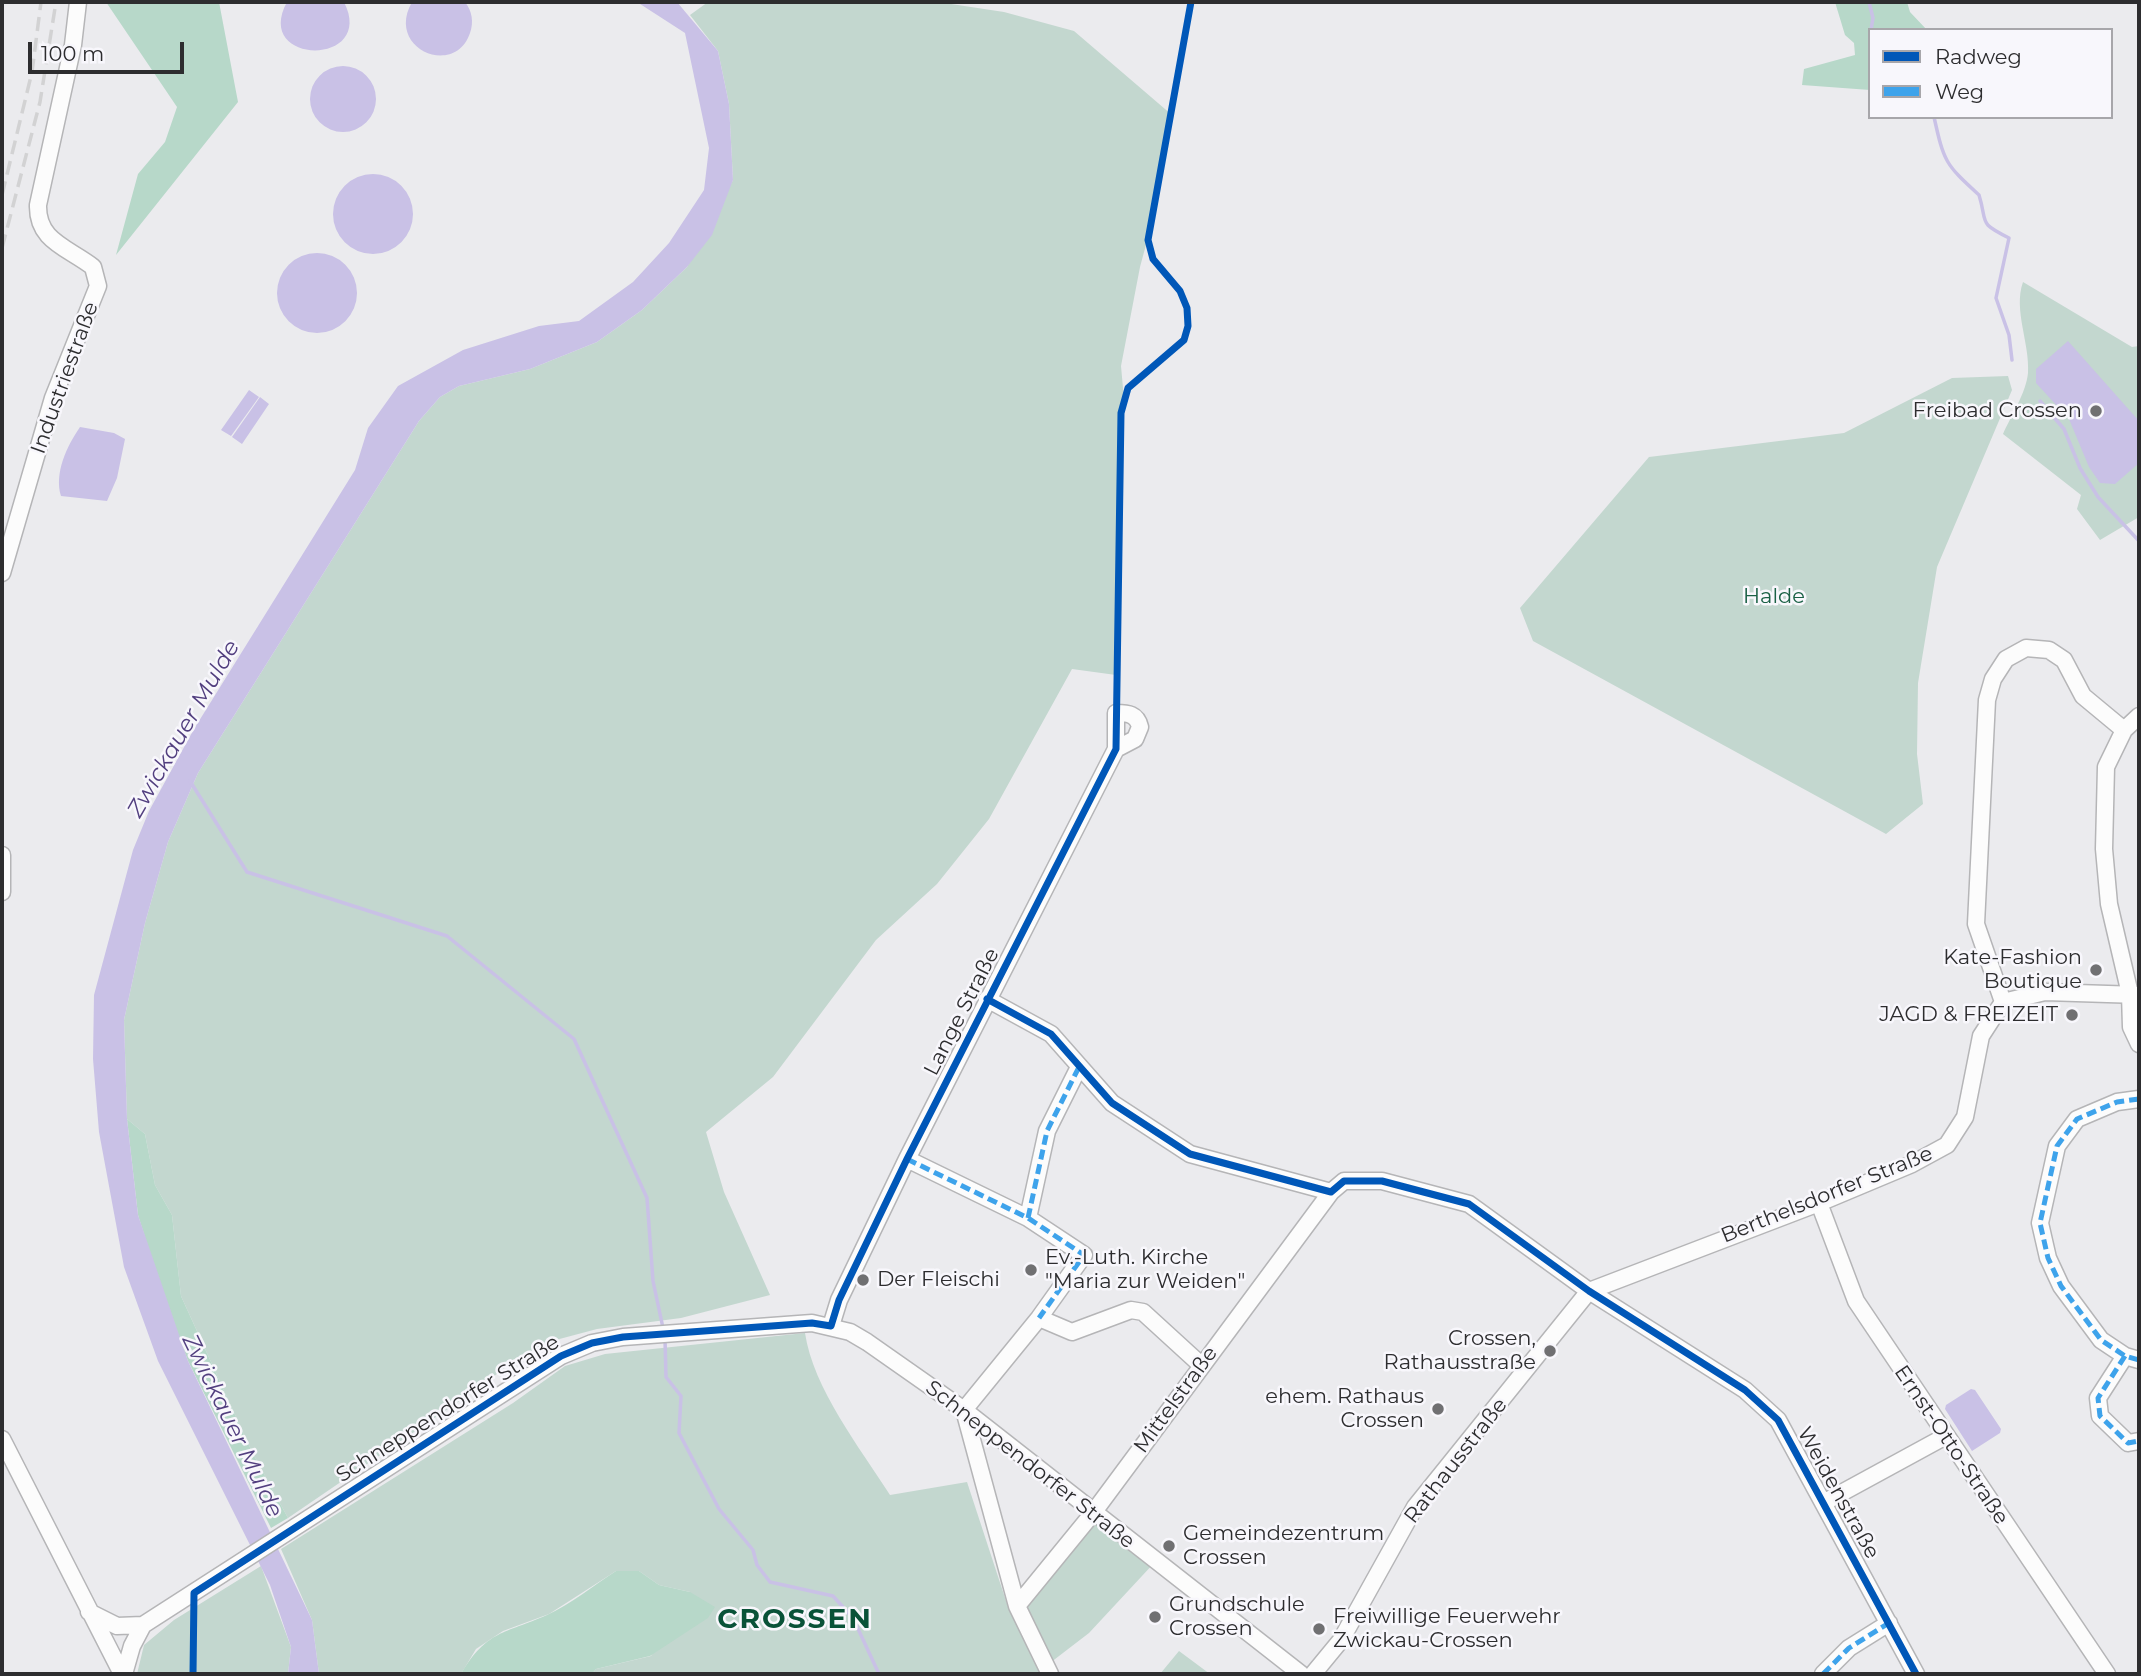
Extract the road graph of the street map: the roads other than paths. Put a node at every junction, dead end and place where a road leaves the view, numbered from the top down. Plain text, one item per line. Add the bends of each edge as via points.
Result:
1 (78, 2) edge
2 (2, 573) edge
3 (2139, 716) edge
4 (2124, 730) junction
5 (1116, 749) dead end
6 (2, 855) edge
7 (2, 892) edge
8 (2135, 995) edge
9 (987, 999) junction
10 (2003, 1002) junction
11 (2139, 1044) edge
12 (1079, 1066) junction
13 (2139, 1099) edge
14 (907, 1159) junction
15 (1331, 1192) junction
16 (1819, 1203) junction
17 (1028, 1218) junction
18 (1589, 1292) junction
19 (1040, 1318) junction
20 (831, 1326) junction
21 (2132, 1358) edge
22 (1201, 1365) junction
23 (964, 1410) junction
24 (1946, 1436) junction
25 (2, 1439) edge
26 (2139, 1441) edge
27 (1823, 1503) junction
28 (1093, 1513) junction
29 (1017, 1606) junction
30 (89, 1612) junction
31 (1889, 1623) junction
32 (143, 1625) junction
33 (123, 1674) edge
34 (1050, 1674) edge
35 (1301, 1674) edge
36 (1313, 1674) edge
37 (1823, 1674) edge
38 (1916, 1674) edge
39 (2107, 1674) edge

1 - 2 street, Industriestraße via 37,220 45,235 93,267 98,286 53,398
3 - 4 street
4 - 8 street via 2106,767 2104,849 2109,904
4 - 10 street via 2083,696 2064,660 2049,650 2026,648 2006,659 1993,679 1987,700 1976,924
5 - 9 street, Lange Straße
6 - 7 street
8 - 10 street via 2045,992
8 - 11 street via 2131,1027
9 - 12 street via 1051,1034
9 - 14 street, Lange Straße
10 - 16 street, Berthelsdorfer Straße via 1981,1036 1965,1117 1947,1145
12 - 15 street via 1112,1103 1190,1154
12 - 17 street via 1047,1131
13 - 21 street via 2117,1102 2077,1119 2057,1146 2040,1223 2061,1286 2101,1340
14 - 17 street
14 - 20 street, Lange Straße
15 - 18 street, Weidenstraße via 1344,1181 1382,1181 1469,1204
15 - 22 street, Mittelstraße
16 - 18 street, Berthelsdorfer Straße
16 - 24 street, Ernst-Otto-Straße via 1856,1301
17 - 19 street via 1084,1255
18 - 27 street, Weidenstraße via 1745,1390 1778,1420
18 - 36 street, Rathausstraße via 1415,1507 1341,1640
19 - 22 street via 1072,1332 1131,1310 1143,1312
19 - 23 street
20 - 23 street, Schneppendorfer Straße via 867,1342
20 - 32 street, Schneppendorfer Straße via 812,1323 592,1342 561,1356
21 - 26 street via 2098,1398 2100,1416 2128,1443
22 - 28 street, Mittelstraße
23 - 28 street, Schneppendorfer Straße
23 - 29 street
24 - 27 street
24 - 39 street, Ernst-Otto-Straße
25 - 30 street
27 - 31 street, Weidenstraße
28 - 29 street, Mittelstraße
28 - 35 street, Schneppendorfer Straße
29 - 34 street
30 - 32 street via 117,1626
30 - 33 street
31 - 37 street via 1849,1648
31 - 38 street, Weidenstraße
32 - 33 street

